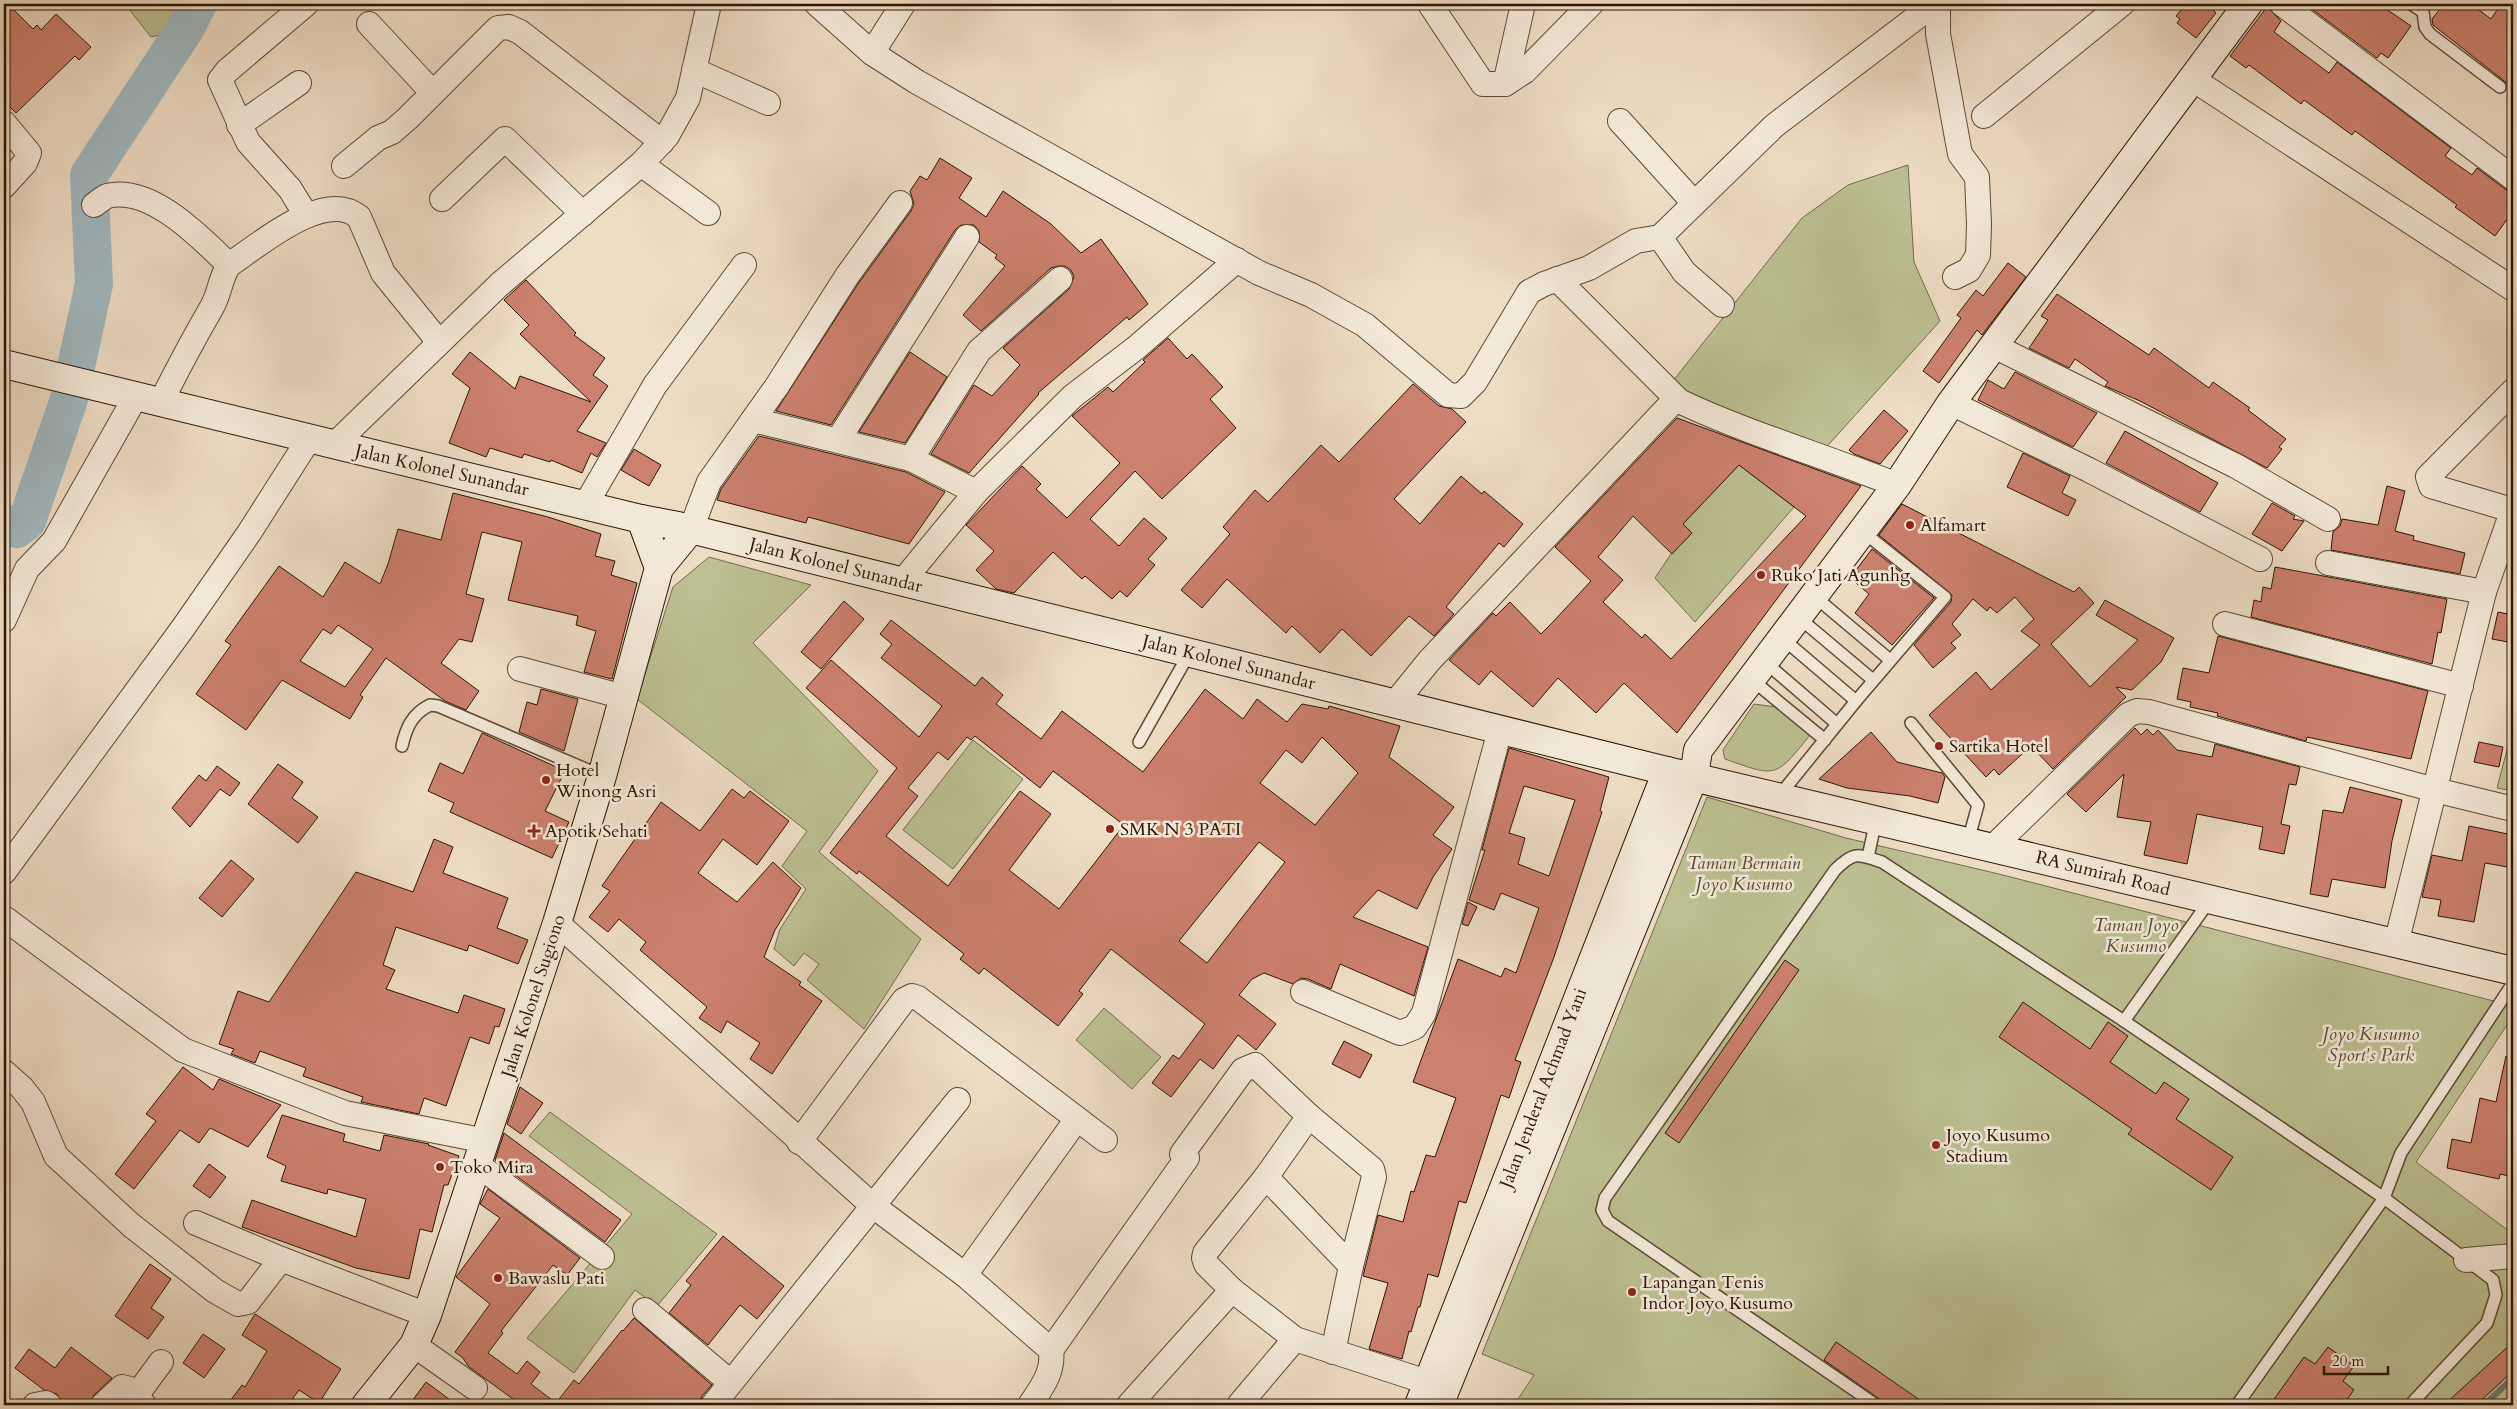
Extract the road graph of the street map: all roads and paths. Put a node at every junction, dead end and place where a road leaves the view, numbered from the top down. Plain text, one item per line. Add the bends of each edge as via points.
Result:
1 (306, 4) edge
2 (709, 4) edge
3 (818, 4) edge
4 (903, 4) edge
5 (1523, 4) edge
6 (1591, 4) edge
7 (1936, 4) edge
8 (2122, 4) edge
9 (2248, 4) edge
10 (2282, 4) edge
11 (2411, 4) edge
12 (1437, 9) edge
13 (369, 24) dead end
14 (872, 53) junction
15 (694, 70) junction
16 (2191, 78) junction
17 (299, 84) dead end
18 (1505, 84) junction
19 (2500, 87) dead end
20 (432, 92) junction
21 (768, 103) dead end
22 (1984, 116) dead end
23 (1620, 121) dead end
24 (4, 123) edge
25 (240, 125) junction
26 (662, 142) junction
27 (641, 164) junction
28 (344, 166) dead end
29 (2513, 178) edge
30 (4, 186) edge
31 (108, 199) dead end
32 (442, 199) dead end
33 (900, 203) dead end
34 (1694, 203) junction
35 (583, 214) junction
36 (708, 214) dead end
37 (306, 216) junction
38 (1660, 236) junction
39 (967, 237) dead end
40 (1237, 260) junction
41 (229, 264) junction
42 (744, 265) dead end
43 (1955, 277) dead end
44 (1557, 279) junction
45 (1060, 280) dead end
46 (2513, 289) edge
47 (1722, 305) dead end
48 (439, 342) junction
49 (1994, 346) junction
50 (4, 364) edge
51 (2513, 391) edge
52 (148, 399) junction
53 (1679, 401) junction
54 (1951, 403) junction
55 (753, 420) junction
56 (838, 440) junction
57 (322, 442) junction
58 (911, 458) junction
59 (1897, 485) junction
60 (976, 492) junction
61 (586, 504) junction
62 (641, 519) junction
63 (2328, 519) dead end
64 (2511, 519) edge
65 (691, 530) junction
66 (1862, 531) junction
67 (2260, 559) dead end
68 (2328, 563) dead end
69 (659, 568) junction
70 (902, 582) junction
71 (2484, 592) junction
72 (1798, 617) junction
73 (4, 620) edge
74 (2225, 624) dead end
75 (1190, 652) junction
76 (1890, 660) junction
77 (520, 669) dead end
78 (1758, 670) junction
79 (1874, 680) junction
80 (2461, 686) junction
81 (624, 697) junction
82 (1856, 701) junction
83 (1395, 703) junction
84 (1838, 724) junction
85 (1911, 724) dead end
86 (1500, 730) junction
87 (1825, 740) junction
88 (1139, 742) dead end
89 (402, 746) dead end
90 (1696, 763) junction
91 (1667, 771) junction
92 (602, 776) junction
93 (2435, 790) junction
94 (1779, 797) junction
95 (2513, 809) edge
96 (1876, 819) junction
97 (1980, 844) junction
98 (1868, 857) junction
99 (4, 872) edge
100 (2211, 899) junction
101 (4, 918) edge
102 (557, 923) junction
103 (2396, 944) junction
104 (2513, 971) edge
105 (2513, 983) edge
106 (1302, 992) dead end
107 (2124, 1021) junction
108 (4, 1072) edge
109 (958, 1100) dead end
110 (1309, 1116) junction
111 (1077, 1119) junction
112 (1105, 1140) dead end
113 (799, 1142) junction
114 (482, 1153) junction
115 (1266, 1177) junction
116 (2384, 1198) junction
117 (872, 1205) junction
118 (196, 1223) dead end
119 (2513, 1256) edge
120 (602, 1257) dead end
121 (281, 1259) junction
122 (2466, 1260) junction
123 (1351, 1266) junction
124 (965, 1275) junction
125 (1232, 1290) junction
126 (645, 1310) dead end
127 (427, 1315) junction
128 (1296, 1339) junction
129 (414, 1344) junction
130 (1051, 1350) junction
131 (1333, 1352) junction
132 (161, 1362) dead end
133 (730, 1382) junction
134 (475, 1388) dead end
135 (1432, 1396) edge
136 (140, 1401) edge
137 (35, 1405) edge
138 (49, 1405) edge
139 (104, 1405) edge
140 (366, 1405) edge
141 (713, 1405) edge
142 (1030, 1405) edge
143 (1129, 1405) edge
144 (1239, 1405) edge
145 (1876, 1405) edge
146 (2237, 1405) edge
147 (2410, 1405) edge

1 - 25 street via 221,76 220,85
2 - 15 street
3 - 14 street
4 - 14 street
5 - 18 street
6 - 18 street via 1525,72
7 - 34 street via 1774,126
7 - 43 street via 1938,34 1960,154 1977,177 1978,255 1969,270
8 - 22 street
9 - 16 main road, Jalan Jenderal Achmad Yani
10 - 29 street
11 - 19 lane via 2423,12 2425,27 2430,34
12 - 18 street via 1483,84
13 - 20 street
14 - 40 street via 917,82
15 - 21 street
15 - 26 street via 688,98
16 - 46 street
16 - 49 main road, Jalan Jenderal Achmad Yani
17 - 25 street
20 - 26 street via 498,28 509,27 520,32
20 - 28 street via 392,132 378,138
23 - 34 street
24 - 30 street via 29,153 25,163
25 - 37 street via 248,142 290,189
26 - 27 street
27 - 35 street
27 - 36 street
31 - 41 street via 139,198 164,210
32 - 35 street via 505,139
33 - 55 street via 847,276
34 - 38 street
35 - 48 street via 499,285
37 - 41 street
37 - 48 street via 338,208 359,217 384,273
38 - 44 street via 1636,241 1589,268
38 - 47 street via 1684,272
39 - 56 street
40 - 44 street via 1365,325 1448,395 1461,396 1475,382 1529,292
40 - 60 street via 1137,347 1073,396
41 - 52 street via 222,275 213,306
42 - 61 street via 656,385
44 - 53 street
45 - 58 street via 979,351
48 - 57 street
49 - 54 main road, Jalan Jenderal Achmad Yani
49 - 63 street via 2236,466
50 - 52 main road, Jalan Kolonel Sunandar
51 - 64 street via 2428,477 2431,486
52 - 57 main road, Jalan Kolonel Sunandar
52 - 73 street via 54,541 27,569
53 - 59 street via 1735,426
53 - 83 street via 1671,404 1436,654
54 - 59 main road, Jalan Jenderal Achmad Yani
54 - 67 street
55 - 56 street
55 - 65 street via 709,482
56 - 58 street
57 - 61 main road, Jalan Kolonel Sunandar
57 - 99 street
58 - 60 street
59 - 66 main road, Jalan Jenderal Achmad Yani
60 - 70 street
61 - 62 main road, Jalan Kolonel Sunandar
62 - 65 main road, Jalan Kolonel Sunandar
62 - 69 main road
64 - 71 street
65 - 69 main road, Jalan Kolonel Sugiono
65 - 70 main road, Jalan Kolonel Sunandar
66 - 72 main road, Jalan Jenderal Achmad Yani
66 - 76 lane via 1945,597
68 - 71 street
69 - 81 main road, Jalan Kolonel Sugiono
70 - 75 main road, Jalan Kolonel Sunandar
71 - 80 street
72 - 76 lane
72 - 78 main road, Jalan Jenderal Achmad Yani
72 - 79 lane
72 - 82 lane
74 - 80 street
75 - 83 main road, Jalan Kolonel Sunandar
75 - 88 lane
76 - 79 lane
77 - 81 street
78 - 84 lane
78 - 87 lane
78 - 90 main road, Jalan Jenderal Achmad Yani
79 - 82 lane
80 - 93 street
81 - 92 main road, Jalan Kolonel Sugiono
82 - 84 lane
83 - 86 main road, Jalan Kolonel Sunandar
84 - 87 lane
85 - 97 lane via 1978,805
86 - 91 main road, Jalan Kolonel Sunandar
86 - 106 street via 1424,1013 1415,1027 1400,1033
87 - 94 lane
89 - 92 lane via 413,718 430,705 438,706
90 - 91 main road, Jalan Kolonel Sunandar
90 - 94 main road, RA Sumirah Road
90 - 135 main road, Jalan Jenderal Achmad Yani
91 - 135 main road, Jalan Jenderal Achmad Yani
92 - 102 main road, Jalan Kolonel Sugiono
93 - 95 street
93 - 97 street via 2149,712 2137,712 2128,714
93 - 103 street
94 - 96 main road, RA Sumirah Road
96 - 97 main road, RA Sumirah Road
96 - 98 lane
97 - 100 main road, RA Sumirah Road
98 - 107 lane via 1882,862
98 - 145 lane via 1855,854 1835,870 1605,1198 1602,1210 1608,1221
100 - 103 main road, RA Sumirah Road
100 - 107 lane
101 - 114 street via 183,1050 345,1112
102 - 113 street
102 - 114 main road, Jalan Kolonel Sugiono
103 - 104 main road, RA Sumirah Road
105 - 116 lane via 2401,1153
107 - 116 lane
108 - 121 street via 33,1102 56,1156 105,1203 215,1291 238,1304 248,1302
109 - 117 street
110 - 115 street
110 - 123 street via 1372,1169 1374,1177
110 - 130 street via 1255,1065 1244,1070 1182,1154 1187,1158
111 - 112 street
111 - 113 street via 912,996 904,1000
111 - 124 street
113 - 117 street
114 - 120 street
114 - 127 main road, Jalan Kolonel Sugiono
115 - 123 street
115 - 125 street via 1205,1254 1206,1264
116 - 122 lane
116 - 146 lane
117 - 124 street
117 - 133 street
118 - 121 street
119 - 122 street
121 - 127 street
122 - 147 lane via 2493,1280 2496,1295 2487,1323
123 - 131 street
124 - 130 street
125 - 128 street
125 - 143 street
126 - 133 street
127 - 129 main road, Jalan Kolonel Sugiono
128 - 131 street
128 - 144 street
129 - 134 street
129 - 140 main road, Jalan Kolonel Sugiono
130 - 142 street via 1049,1376
131 - 135 street
132 - 136 street
133 - 141 street
136 - 139 street via 130,1389 122,1387
137 - 138 street

